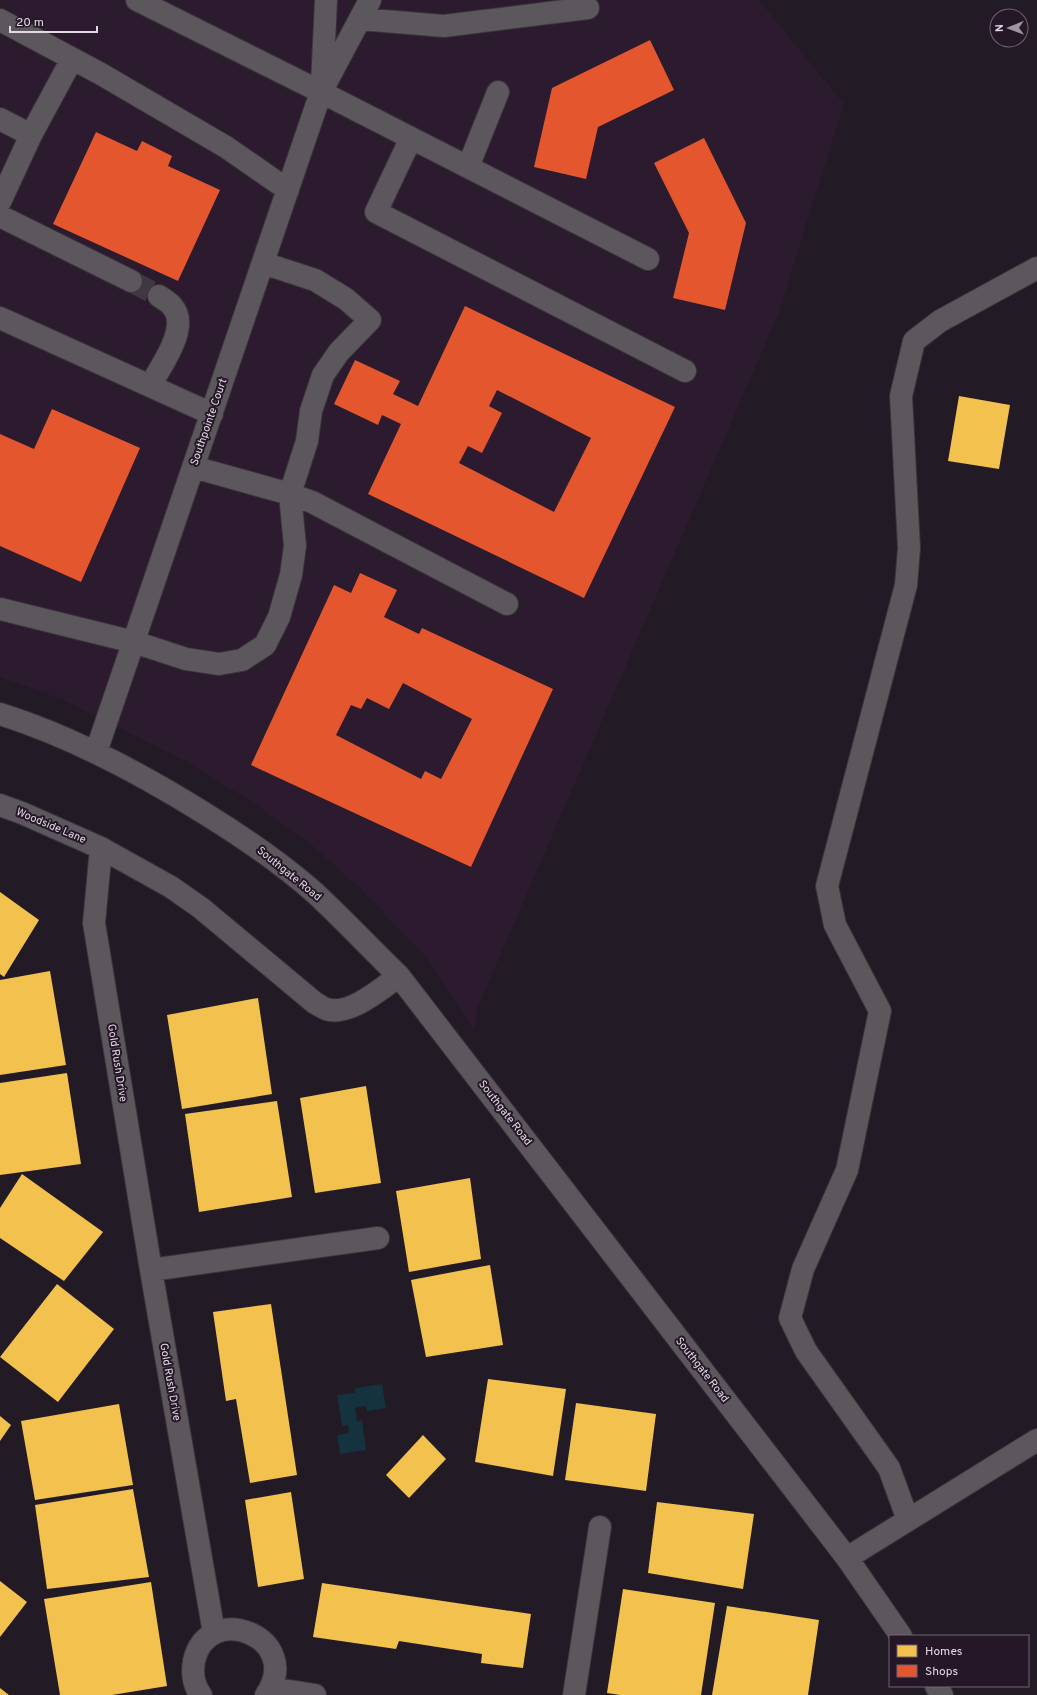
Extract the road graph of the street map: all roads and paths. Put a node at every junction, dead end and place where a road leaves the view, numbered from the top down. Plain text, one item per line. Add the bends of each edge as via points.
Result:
1 (137, 0) edge
2 (326, 0) edge
3 (370, 0) edge
4 (588, 8) dead end
5 (360, 19) junction
6 (0, 20) edge
7 (72, 59) junction
8 (322, 92) junction
9 (498, 92) dead end
10 (0, 119) edge
11 (31, 136) junction
12 (411, 138) junction
13 (468, 167) junction
14 (288, 190) junction
15 (0, 202) edge
16 (0, 216) edge
17 (648, 259) dead end
18 (263, 263) junction
19 (1037, 268) edge
20 (131, 281) tunnel mouth
21 (159, 296) tunnel mouth
22 (0, 318) edge
23 (685, 372) dead end
24 (150, 386) junction
25 (212, 414) junction
26 (193, 467) junction
27 (290, 494) junction
28 (508, 604) dead end
29 (0, 609) edge
30 (134, 642) junction
31 (0, 714) edge
32 (96, 752) junction
33 (0, 805) edge
34 (101, 848) junction
35 (400, 976) junction
36 (378, 1238) dead end
37 (150, 1270) junction
38 (1037, 1440) edge
39 (908, 1520) junction
40 (600, 1527) dead end
41 (847, 1558) junction
42 (214, 1633) junction
43 (900, 1635) edge
44 (269, 1691) edge
45 (201, 1695) edge
46 (314, 1695) edge
47 (574, 1695) edge

1 - 8 street
2 - 8 street
3 - 5 street
4 - 5 street via 444,26
5 - 8 street
6 - 7 street
7 - 11 street
7 - 14 street via 226,147
8 - 12 street
8 - 14 street, Southpointe Court
9 - 13 street
10 - 11 street
11 - 15 street
12 - 13 street
12 - 23 street via 376,212
13 - 17 street
14 - 18 street, Southpointe Court
16 - 20 street
18 - 25 street, Southpointe Court
18 - 27 street via 315,280 346,299 370,320 338,352 323,375 311,411 307,441
19 - 39 street via 940,321 914,341 901,396 909,548 906,585 827,886 835,926 880,1011 846,1170 803,1270 790,1318 806,1351 889,1468
21 - 24 street via 172,306 178,318 177,331 173,344
22 - 24 street
24 - 25 street
25 - 26 street, Southpointe Court
26 - 27 street
26 - 30 street, Southpointe Court
27 - 28 street via 312,502
27 - 30 street via 295,546 291,575 279,617 265,645 242,660 219,664 186,658
29 - 30 street
30 - 32 street, Southpointe Court
31 - 32 street, Southgate Road
32 - 35 street, Southgate Road via 166,790 246,839 314,893
33 - 34 street, Woodside Lane
34 - 35 street via 171,887 201,908 315,1003 327,1010 343,1010 359,1004
34 - 37 street, Gold Rush Drive via 94,923
35 - 41 street, Southgate Road
36 - 37 street
37 - 42 street, Gold Rush Drive
38 - 39 street
39 - 41 street
40 - 47 street
41 - 43 street, Southgate Road
42 - 44 street via 228,1629 242,1630 255,1634 266,1644 271,1650 275,1664
42 - 45 street via 196,1652 192,1671 195,1685
44 - 46 street

